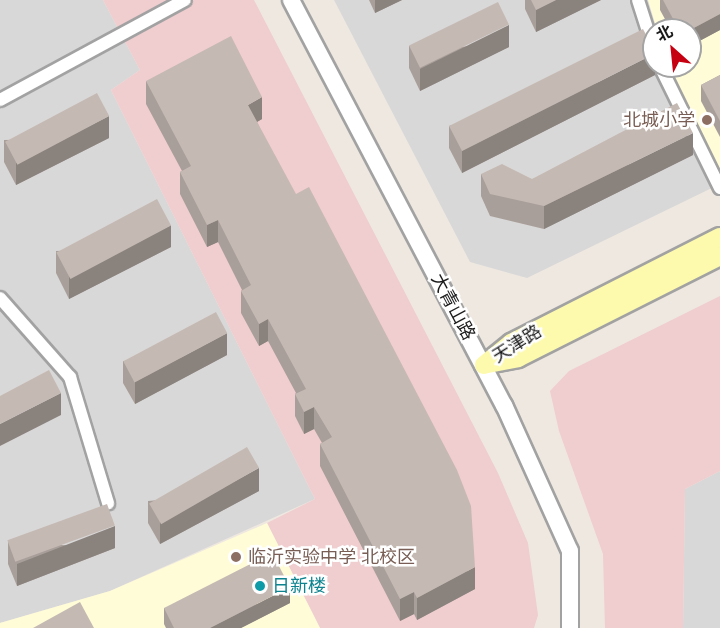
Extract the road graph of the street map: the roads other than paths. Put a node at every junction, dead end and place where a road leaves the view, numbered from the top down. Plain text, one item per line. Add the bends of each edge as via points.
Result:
1 (185, 0) edge
2 (291, 0) edge
3 (638, 0) edge
4 (644, 18) edge
5 (666, 78) edge
6 (0, 99) edge
7 (720, 188) edge
8 (720, 237) edge
9 (720, 256) edge
10 (0, 298) edge
11 (483, 365) junction
12 (108, 503) edge
13 (570, 628) edge

1 - 6 street
2 - 11 street, 大青山路
3 - 4 street
5 - 7 street
8 - 11 main road, 天津路 via 511,343
9 - 11 main road, 天津路 via 518,358
10 - 12 street via 70,377
11 - 13 street, 大青山路 via 570,551

